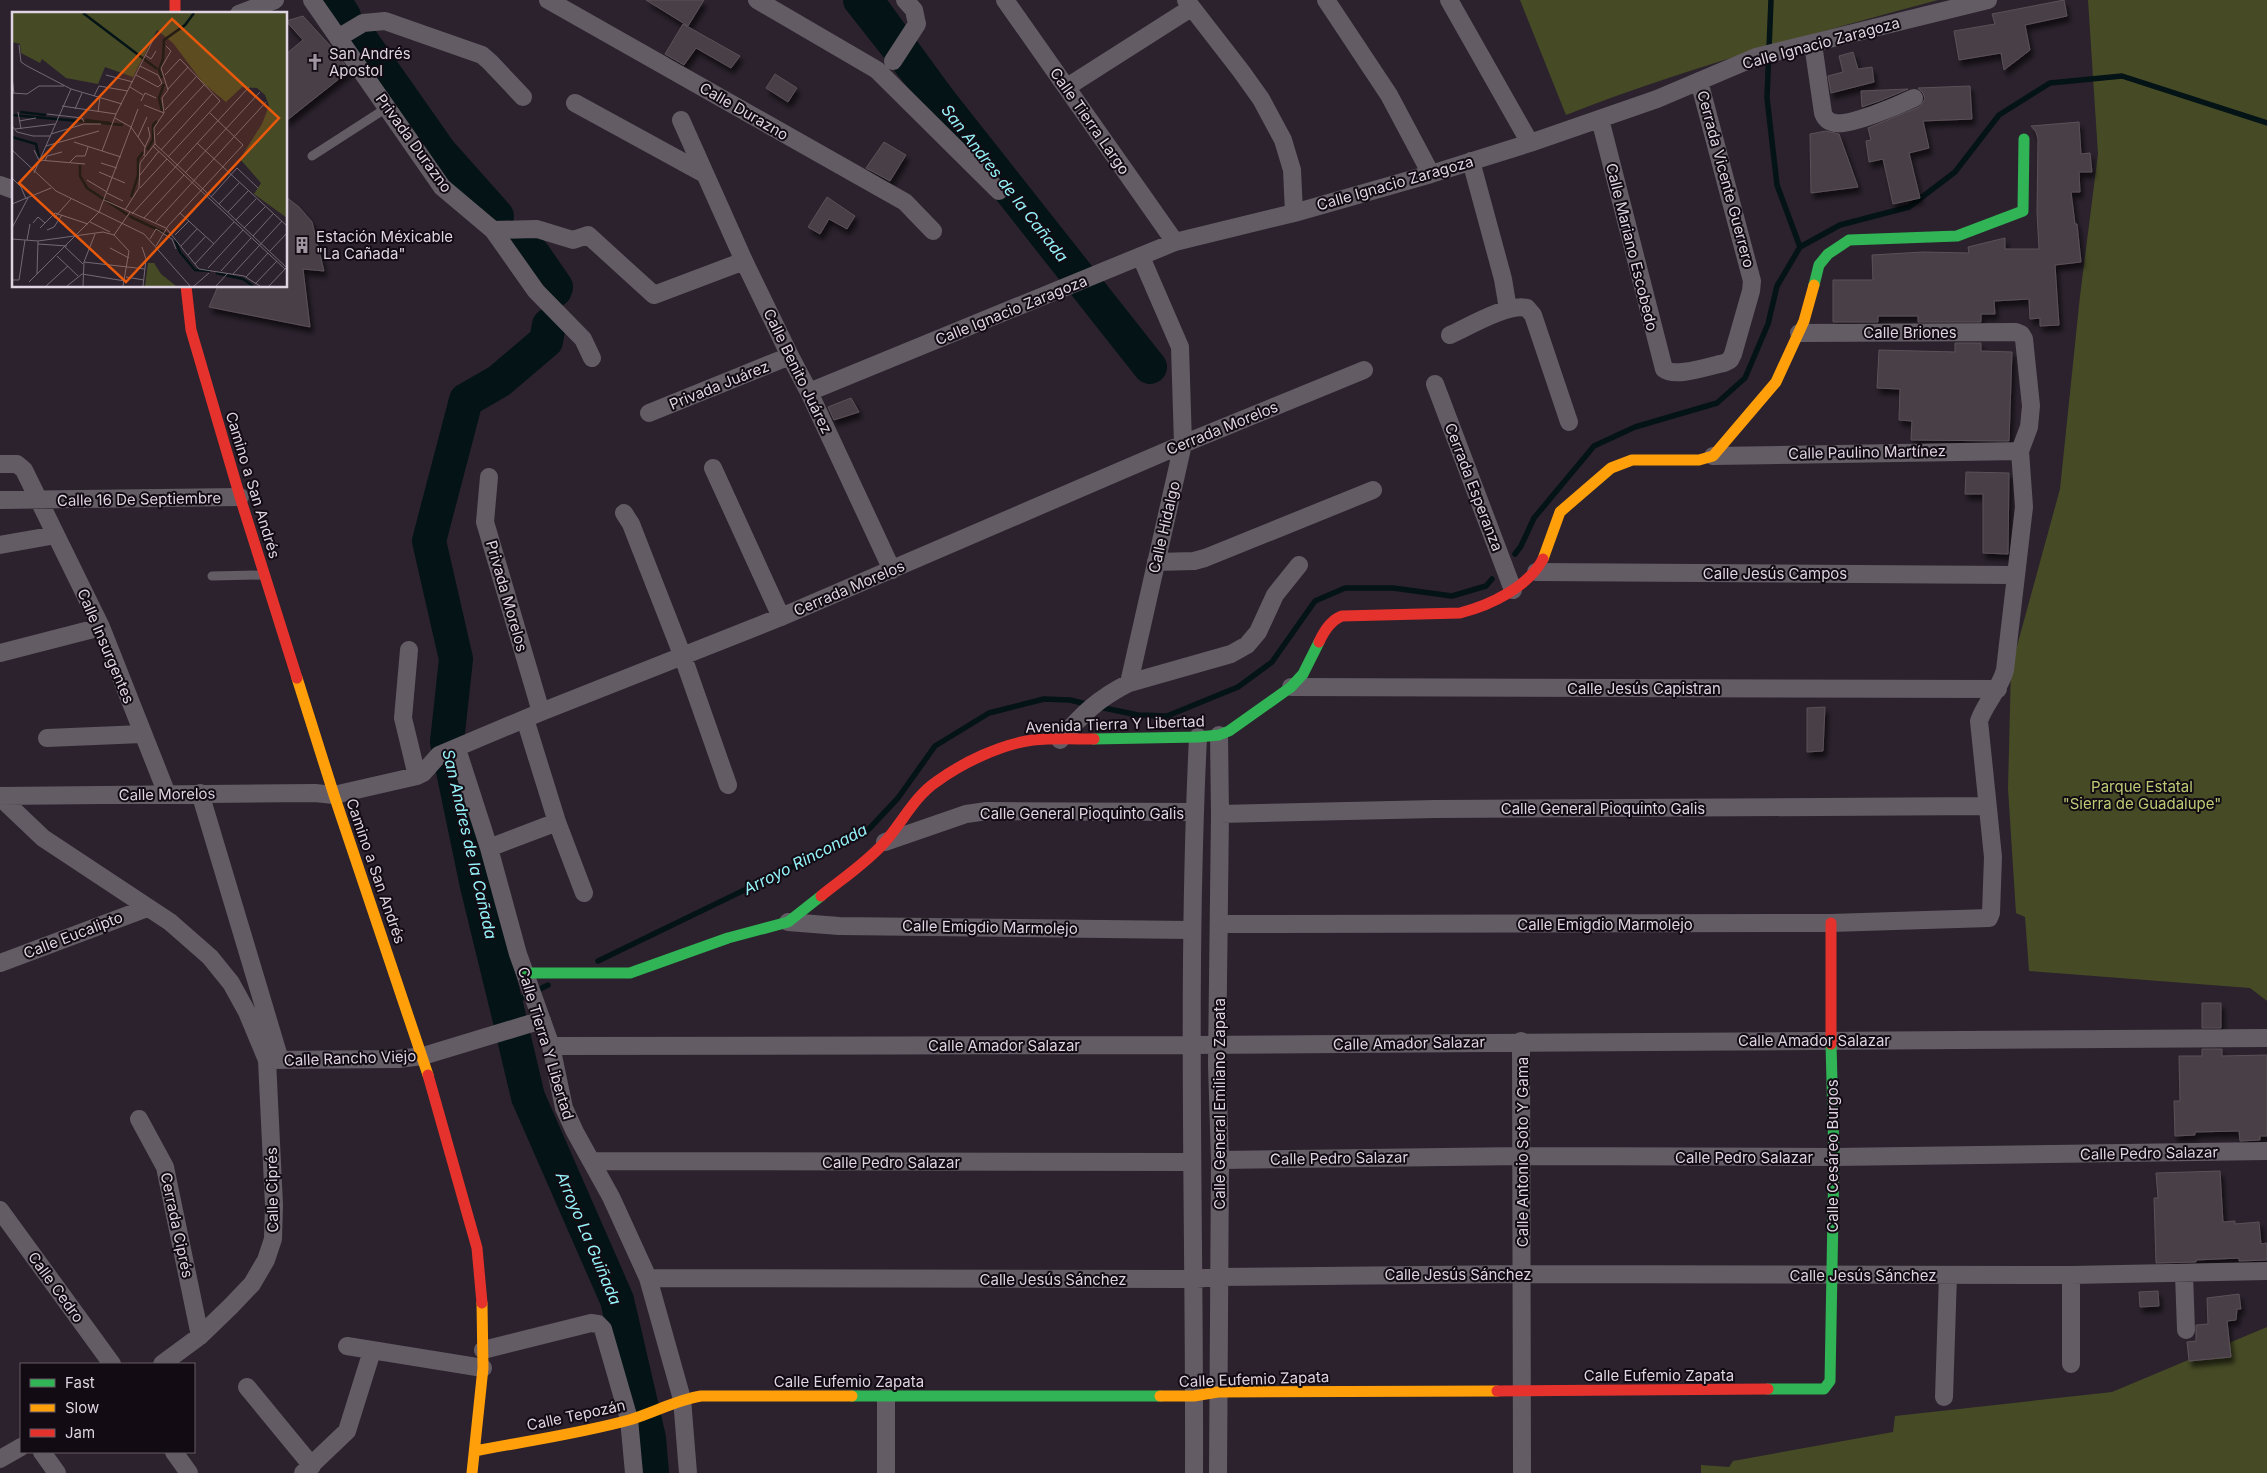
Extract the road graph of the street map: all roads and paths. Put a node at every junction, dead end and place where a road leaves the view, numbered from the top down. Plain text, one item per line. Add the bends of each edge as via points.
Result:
1 (275, 0) edge
2 (312, 0) edge
3 (548, 0) edge
4 (757, 0) edge
5 (905, 0) edge
6 (1005, 0) edge
7 (1326, 0) edge
8 (1449, 0) edge
9 (1988, 0) edge
10 (1189, 4) edge
11 (244, 12) edge
12 (338, 38) junction
13 (1813, 44) junction
14 (893, 61) dead end
15 (1699, 82) junction
16 (1067, 87) junction
17 (523, 97) dead end
18 (1914, 98) dead end
19 (575, 103) dead end
20 (388, 107) junction
21 (680, 120) dead end
22 (1600, 120) junction
23 (2024, 139) dead end
24 (1530, 143) junction
25 (312, 156) dead end
26 (1471, 162) junction
27 (703, 173) junction
28 (1431, 174) junction
29 (0, 185) edge
30 (12, 189) edge
31 (999, 191) dead end
32 (1294, 213) junction
33 (493, 230) junction
34 (933, 232) dead end
35 (1175, 242) junction
36 (1141, 257) junction
37 (744, 261) junction
38 (186, 288) edge
39 (1508, 309) junction
40 (1799, 333) junction
41 (1450, 335) dead end
42 (790, 356) junction
43 (592, 358) dead end
44 (1364, 370) dead end
45 (1668, 372) joint
46 (1435, 384) dead end
47 (809, 392) junction
48 (649, 413) dead end
49 (1569, 422) dead end
50 (1182, 444) junction
51 (2020, 451) junction
52 (1713, 456) junction
53 (0, 464) edge
54 (713, 468) dead end
55 (489, 477) dead end
56 (1373, 490) dead end
57 (240, 496) junction
58 (0, 500) edge
59 (38, 501) junction
60 (624, 513) dead end
61 (56, 536) junction
62 (0, 545) edge
63 (1156, 562) junction
64 (1299, 565) dead end
65 (892, 570) junction
66 (1536, 572) junction
67 (265, 574) junction
68 (2015, 575) junction
69 (212, 576) dead end
70 (1513, 590) junction
71 (781, 617) junction
72 (101, 627) junction
73 (409, 650) dead end
74 (0, 653) edge
75 (683, 656) junction
76 (1129, 683) junction
77 (1291, 687) junction
78 (1998, 689) junction
79 (533, 716) junction
80 (142, 734) junction
81 (1219, 735) junction
82 (1198, 737) junction
83 (47, 738) dead end
84 (1060, 740) junction
85 (450, 752) junction
86 (417, 776) junction
87 (728, 785) dead end
88 (200, 793) junction
89 (167, 794) junction
90 (334, 795) junction
91 (0, 796) edge
92 (1986, 806) junction
93 (1194, 812) junction
94 (1220, 814) junction
95 (557, 822) junction
96 (885, 842) junction
97 (489, 848) junction
98 (584, 892) dead end
99 (147, 908) junction
100 (788, 922) junction
101 (1218, 924) junction
102 (1831, 924) junction
103 (1191, 930) junction
104 (0, 963) edge
105 (526, 973) junction
106 (542, 1020) junction
107 (2267, 1038) edge
108 (1831, 1040) junction
109 (1521, 1041) junction
110 (1191, 1045) junction
111 (1218, 1045) junction
112 (550, 1046) junction
113 (423, 1056) junction
114 (273, 1060) junction
115 (139, 1119) dead end
116 (2267, 1151) edge
117 (1522, 1156) junction
118 (1834, 1157) junction
119 (1220, 1160) junction
120 (591, 1161) junction
121 (1191, 1162) junction
122 (0, 1210) edge
123 (2267, 1271) edge
124 (1522, 1274) junction
125 (2184, 1274) junction
126 (1832, 1275) junction
127 (2071, 1275) junction
128 (1948, 1276) junction
129 (1218, 1277) junction
130 (648, 1278) junction
131 (1193, 1279) junction
132 (2186, 1330) dead end
133 (200, 1336) junction
134 (347, 1346) dead end
135 (483, 1350) junction
136 (372, 1351) junction
137 (111, 1363) edge
138 (163, 1363) edge
139 (2071, 1364) dead end
140 (483, 1368) junction
141 (247, 1387) dead end
142 (1826, 1387) joint
143 (1522, 1390) junction
144 (1218, 1392) junction
145 (886, 1396) junction
146 (1194, 1396) junction
147 (1944, 1397) dead end
148 (682, 1399) junction
149 (632, 1419) junction
150 (20, 1447) edge
151 (475, 1451) junction
152 (43, 1453) edge
153 (175, 1453) edge
154 (0, 1457) edge
155 (307, 1470) edge
156 (57, 1473) edge
157 (189, 1473) edge
158 (472, 1473) edge
159 (634, 1473) edge
160 (688, 1473) edge
161 (886, 1473) edge
162 (1194, 1473) edge
163 (1218, 1473) edge
164 (1522, 1473) edge

1 - 11 street
2 - 12 street, Privada Durazno
3 - 34 street, Calle Durazno via 905,202
4 - 31 street via 877,70
5 - 14 street via 914,10 917,24
6 - 16 street, Calle Tierra Largo
7 - 28 street via 1389,95
8 - 24 street
9 - 13 street, Calle Ignacio Zaragoza
10 - 16 street
10 - 32 street via 1251,85 1283,140 1292,170
12 - 17 street via 363,23 385,21 482,56
12 - 20 street, Privada Durazno
13 - 15 street, Calle Ignacio Zaragoza via 1756,57
13 - 18 street via 1823,114 1829,121 1838,124 1886,111
15 - 22 street, Calle Ignacio Zaragoza
15 - 45 street, Cerrada Vicente Guerrero via 1751,271 1751,291 1730,360 1676,373
16 - 35 street, Calle Tierra Largo
19 - 27 street
20 - 25 lane
20 - 33 street, Privada Durazno via 442,186
21 - 27 street, Calle Benito Juárez
22 - 24 street, Calle Ignacio Zaragoza
22 - 45 street, Calle Mariano Escobedo via 1661,362
23 - 40 street via 2023,211 1956,236 1846,241 1823,258 1819,265
24 - 26 street, Calle Ignacio Zaragoza
26 - 28 street, Calle Ignacio Zaragoza
26 - 39 street
27 - 37 street, Calle Benito Juárez
28 - 32 street, Calle Ignacio Zaragoza
29 - 30 street
32 - 35 street, Calle Ignacio Zaragoza
33 - 37 street via 537,229 573,240 588,235 654,295
33 - 43 street, Privada Durazno via 536,291 583,340
35 - 36 street, Calle Ignacio Zaragoza
36 - 47 street, Calle Ignacio Zaragoza
36 - 50 street, Calle Hidalgo via 1180,347
37 - 42 street, Calle Benito Juárez
38 - 57 street, Camino a San Andrés via 191,330
39 - 41 street
39 - 49 street via 1524,307 1533,315
40 - 51 street, Calle Briones via 2021,334 2031,406 2030,427
40 - 52 street via 1776,382
42 - 47 street, Calle Benito Juárez
42 - 48 street, Privada Juárez
44 - 50 street, Cerrada Morelos
46 - 70 street, Cerrada Esperanza
47 - 65 street, Calle Benito Juárez
50 - 63 street, Calle Hidalgo
50 - 65 street, Cerrada Morelos
51 - 52 street, Calle Paulino Martínez
51 - 68 street via 2024,507
52 - 66 street, Avenida Tierra Y Libertad via 1699,460 1632,460 1611,468 1560,512
53 - 59 street, Calle Insurgentes via 21,466
54 - 71 street
55 - 79 street, Privada Morelos via 485,522
56 - 63 street via 1205,558
57 - 59 street, Calle 16 De Septiembre
57 - 67 street, Camino a San Andrés
58 - 59 street, Calle 16 De Septiembre
59 - 61 street, Calle Insurgentes
60 - 75 street
61 - 62 street
61 - 72 street, Calle Insurgentes
63 - 76 street, Calle Hidalgo
64 - 76 street via 1275,595 1258,632 1247,646 1231,654
65 - 71 street, Cerrada Morelos
66 - 68 street, Calle Jesús Campos
66 - 70 street, Avenida Tierra Y Libertad
67 - 69 lane
67 - 90 street, Camino a San Andrés
68 - 78 street via 2005,670
70 - 77 street, Avenida Tierra Y Libertad via 1468,612 1337,618 1324,631 1303,674
71 - 75 street, Cerrada Morelos
72 - 74 street
72 - 80 street, Calle Insurgentes
73 - 86 street via 403,718
75 - 79 street, Cerrada Morelos
75 - 87 street
76 - 84 street via 1099,699
77 - 78 street, Calle Jesús Capistran
77 - 81 street, Avenida Tierra Y Libertad
78 - 92 street via 1982,710 1979,721
79 - 85 street, Cerrada Morelos
79 - 95 street, Privada Morelos
80 - 83 street
80 - 89 street, Calle Insurgentes
81 - 82 street, Avenida Tierra Y Libertad
81 - 94 street, Calle General Emiliano Zapata
82 - 84 street, Avenida Tierra Y Libertad
82 - 93 street, Calle General Emiliano Zapata
84 - 96 street, Avenida Tierra Y Libertad via 1013,744 947,774 912,807
85 - 86 street, Cerrada Morelos
85 - 97 street, Calle Tierra Y Libertad
86 - 90 street, Cerrada Morelos
88 - 89 street, Calle Morelos
88 - 90 street, Calle Morelos
88 - 114 street
89 - 91 street, Calle Morelos
90 - 113 street, Camino a San Andrés
91 - 99 street, Calle Rancho Viejo via 43,838
92 - 94 street, Calle General Pioquinto Galis via 1435,809
92 - 102 street, Calle Emigdio Marmolejo via 1993,857 1990,916 1986,919
93 - 96 street, Calle General Pioquinto Galis via 987,811 958,817
93 - 103 street, Calle General Emiliano Zapata
94 - 101 street, Calle General Emiliano Zapata
95 - 97 street
95 - 98 street, Privada Morelos
96 - 100 street, Avenida Tierra Y Libertad
97 - 105 street, Calle Tierra Y Libertad
99 - 104 street, Calle Eucalipto
99 - 114 street, Calle Rancho Viejo via 189,937 231,982
100 - 103 street, Calle Emigdio Marmolejo via 839,926
100 - 105 street, Avenida Tierra Y Libertad via 728,938 630,973
101 - 102 street, Calle Emigdio Marmolejo
101 - 111 street, Calle General Emiliano Zapata
102 - 108 street, Calle Cesáreo Burgos
103 - 110 street, Calle General Emiliano Zapata
105 - 106 street, Calle Tierra Y Libertad
106 - 112 street, Calle Tierra Y Libertad
106 - 113 street, Calle Rancho Viejo
107 - 108 street, Calle Amador Salazar
108 - 109 street, Calle Amador Salazar
108 - 118 street, Calle Cesáreo Burgos
109 - 111 street, Calle Amador Salazar
109 - 117 street, Calle Antonio Soto Y Gama
110 - 111 street, Calle Amador Salazar
110 - 112 street, Calle Amador Salazar
110 - 121 street, Calle General Emiliano Zapata
111 - 119 street, Calle General Emiliano Zapata
112 - 120 street, Calle Tierra Y Libertad via 564,1108
113 - 114 street, Calle Rancho Viejo
113 - 135 street, Camino a San Andrés via 477,1248
114 - 133 street, Calle Ciprés via 273,1239 266,1260 252,1284
115 - 133 street, Cerrada Ciprés via 165,1167
116 - 118 street, Calle Pedro Salazar
117 - 118 street, Calle Pedro Salazar
117 - 119 street, Calle Pedro Salazar
117 - 124 street, Calle Antonio Soto Y Gama
118 - 126 street, Calle Cesáreo Burgos
119 - 129 street, Calle General Emiliano Zapata
120 - 121 street, Calle Pedro Salazar
120 - 130 street, Calle Tierra Y Libertad via 611,1196
121 - 131 street, Calle General Emiliano Zapata
122 - 137 street, Calle Cedro
123 - 125 street, Calle Jesús Sánchez
124 - 126 street, Calle Jesús Sánchez
124 - 129 street, Calle Jesús Sánchez
124 - 143 street, Calle Antonio Soto Y Gama
125 - 127 street, Calle Jesús Sánchez
125 - 132 street
126 - 128 street, Calle Jesús Sánchez
126 - 142 street, Calle Cesáreo Burgos via 1830,1381
127 - 128 street, Calle Jesús Sánchez
127 - 139 street
128 - 147 street
129 - 131 street, Calle Jesús Sánchez
129 - 144 street, Calle General Emiliano Zapata
130 - 131 street, Calle Jesús Sánchez
130 - 148 street, Calle Tierra Y Libertad
131 - 146 street, Calle General Emiliano Zapata
133 - 138 street, Calle Ciprés
134 - 136 street
135 - 140 street, Camino a San Andrés
135 - 149 street via 591,1323 598,1324 603,1329
136 - 140 street
136 - 155 street via 350,1423 341,1438
140 - 151 street, Camino a San Andrés
141 - 155 street
142 - 143 street, Calle Eufemio Zapata
143 - 144 street, Calle Eufemio Zapata
143 - 164 street, Calle Antonio Soto Y Gama
144 - 146 street, Calle Eufemio Zapata
144 - 163 street, Calle General Emiliano Zapata
145 - 146 street, Calle Eufemio Zapata
145 - 148 street, Calle Eufemio Zapata via 701,1396
145 - 161 street
146 - 162 street, Calle General Emiliano Zapata
148 - 149 street, Calle Tepozán
148 - 160 street, Calle Tierra Y Libertad
149 - 151 street, Calle Tepozán
149 - 159 street
150 - 154 street
151 - 158 street, Camino a San Andrés
152 - 156 street
153 - 157 street

